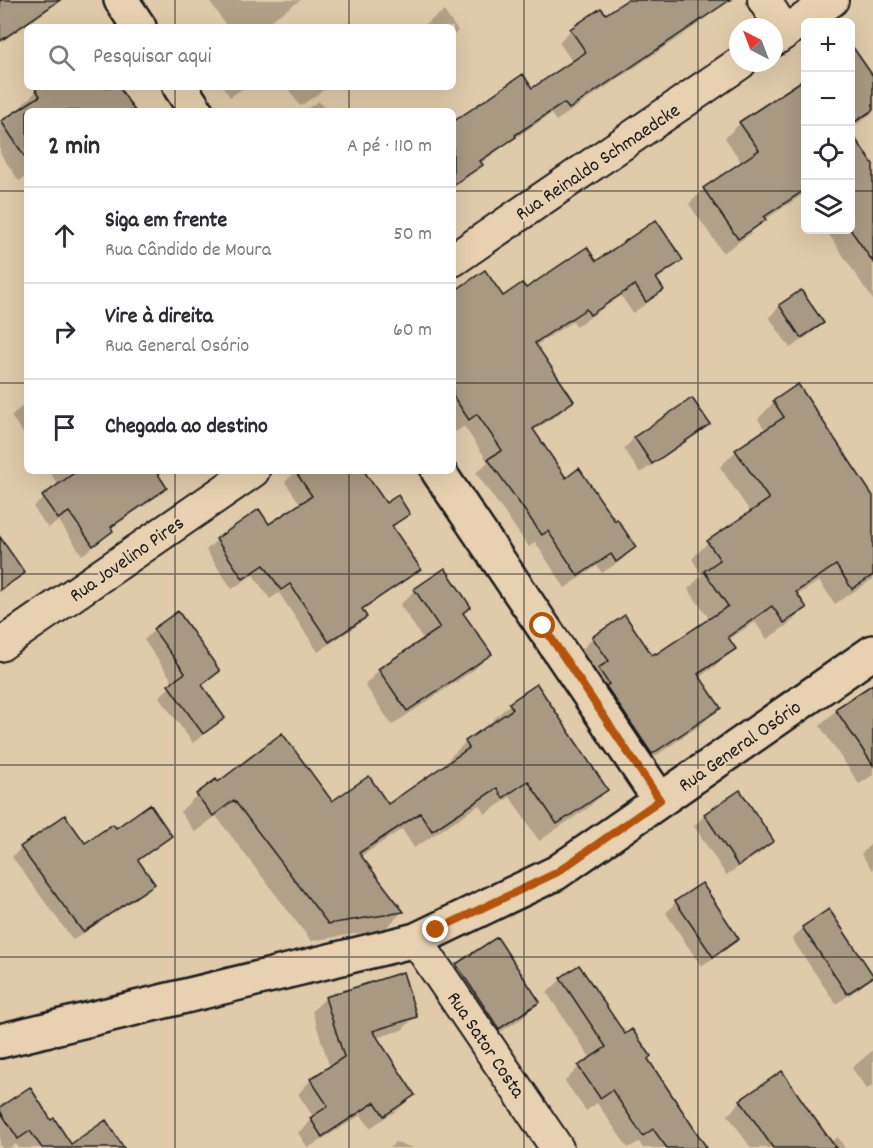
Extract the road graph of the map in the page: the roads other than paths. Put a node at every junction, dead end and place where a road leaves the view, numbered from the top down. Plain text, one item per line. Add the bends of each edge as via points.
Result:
1 (121, 0) edge
2 (764, 0) edge
3 (832, 0) edge
4 (772, 18) edge
5 (138, 24) edge
6 (783, 34) edge
7 (729, 71) edge
8 (182, 90) edge
9 (194, 108) edge
10 (456, 258) edge
11 (249, 474) edge
12 (440, 474) edge
13 (0, 645) edge
14 (873, 652) edge
15 (660, 800) junction
16 (416, 940) junction
17 (0, 1041) edge
18 (557, 1148) edge

1 - 5 main road
2 - 4 street
3 - 6 street
7 - 10 street, Rua Reinaldo Schmaedcke
8 - 9 main road
11 - 13 street, Rua Jovelino Pires
12 - 15 main road
14 - 15 main road, Rua General Osório
15 - 16 main road, Rua General Osório via 556,873
16 - 17 main road, Rua General Osório
16 - 18 street, Rua Sator Costa

